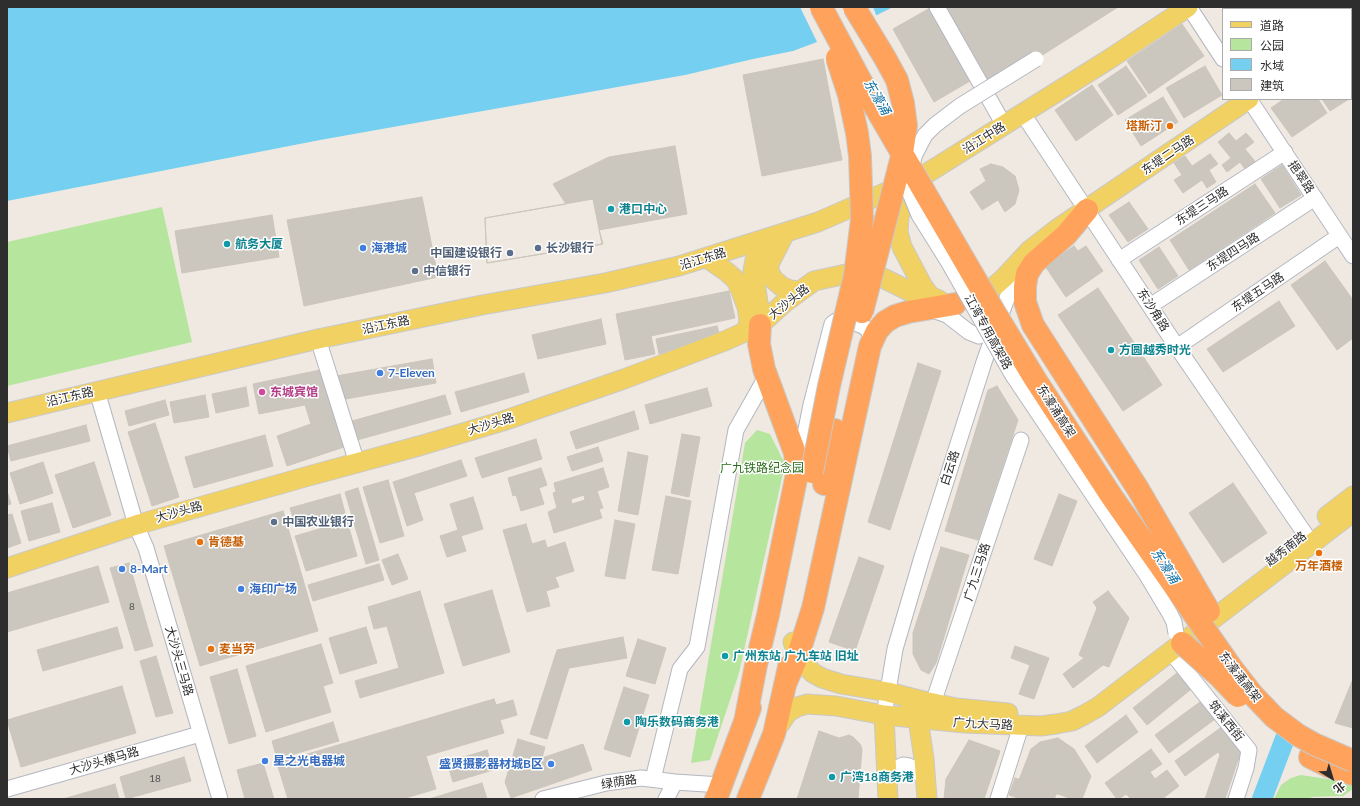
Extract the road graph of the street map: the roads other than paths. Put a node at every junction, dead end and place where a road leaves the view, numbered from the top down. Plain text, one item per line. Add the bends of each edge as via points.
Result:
1 (816, 7) edge
2 (821, 7) edge
3 (837, 7) edge
4 (854, 7) edge
5 (936, 7) edge
6 (1188, 7) edge
7 (1222, 58) edge
8 (1036, 59) dead end
9 (1248, 100) edge
10 (1250, 100) edge
11 (1023, 114) junction
12 (1004, 125) junction
13 (1285, 152) junction
14 (921, 177) junction
15 (1315, 198) junction
16 (1087, 210) junction
17 (785, 233) junction
18 (1340, 236) junction
19 (764, 240) junction
20 (1030, 250) junction
21 (1353, 256) edge
22 (708, 258) junction
23 (1120, 260) junction
24 (799, 292) junction
25 (956, 304) junction
26 (1150, 306) junction
27 (928, 309) junction
28 (997, 326) junction
29 (753, 328) junction
30 (318, 339) junction
31 (870, 346) junction
32 (1177, 347) junction
33 (766, 377) junction
34 (97, 391) junction
35 (7, 413) edge
36 (1021, 440) dead end
37 (356, 463) junction
38 (804, 473) junction
39 (1353, 496) edge
40 (1353, 512) edge
41 (136, 525) junction
42 (1308, 539) junction
43 (7, 568) edge
44 (1217, 607) junction
45 (1176, 643) junction
46 (796, 648) junction
47 (888, 692) junction
48 (933, 703) junction
49 (884, 715) junction
50 (918, 719) junction
51 (1021, 726) junction
52 (774, 734) junction
53 (196, 735) junction
54 (1353, 760) edge
55 (1353, 774) edge
56 (653, 780) junction
57 (926, 780) junction
58 (675, 782) junction
59 (7, 789) edge
60 (719, 792) edge
61 (888, 793) edge
62 (211, 799) edge
63 (220, 799) edge
64 (542, 799) edge
65 (666, 799) edge
66 (748, 799) edge
67 (927, 799) edge
68 (998, 799) edge
69 (1236, 799) edge

1 - 38 highway, bridge via 840,65 852,107 860,156 862,219 851,294 829,386
2 - 54 highway, 东濠涌高架, bridge via 875,107 1035,379 1116,503 1231,667 1274,718 1314,744
3 - 44 highway, 东濠涌高架, bridge via 976,252 1096,446
4 - 46 highway, bridge via 897,80 906,126 901,160 852,351 835,430
5 - 12 street
6 - 7 street
6 - 11 main road, 沿江中路
8 - 45 street, 江湾专用高架路, bridge via 955,109 925,135 915,154 909,180 910,193 919,215 1012,374 1170,614 1174,622
9 - 16 main road, 东堤二马路
10 - 13 street, 挹翠路
11 - 12 main road, 沿江中路
11 - 16 street, 东沙角路
12 - 14 main road, 沿江中路
13 - 15 street, 挹翠路
13 - 23 street, 东堤三马路
14 - 17 main road, 沿江中路 via 818,222
14 - 25 main road via 905,200 899,216 898,232 902,247 930,296
15 - 18 street, 挹翠路
15 - 26 street, 东堤四马路
16 - 20 main road, 东堤二马路
16 - 23 street, 东沙角路
16 - 44 highway, bridge via 1066,235 1034,263 1026,274 1025,302 1033,325
17 - 19 main road, 沿江中路
17 - 24 main road via 769,264 769,272 781,286
18 - 21 street, 挹翠路
18 - 32 street, 东堤五马路
19 - 22 main road, 沿江东路
19 - 29 main road via 753,271 760,314
20 - 25 main road, 东堤二马路 via 987,293 974,300
20 - 28 street, 白云路 via 1016,273
22 - 29 main road via 736,280
22 - 30 main road, 沿江东路 via 605,283
23 - 26 street, 东沙角路
24 - 25 main road, 大沙头路 via 814,281 851,273 866,273 883,278 929,301
24 - 29 main road, 大沙头路
25 - 27 highway
26 - 32 street, 东沙角路
27 - 28 street via 947,315 969,332 979,336
27 - 31 highway via 908,312 885,322
28 - 47 street, 白云路 via 922,557 895,649
29 - 33 highway
29 - 37 main road, 大沙头路 via 727,340 503,421
30 - 34 main road, 沿江东路
30 - 37 street
31 - 38 street via 868,330 863,326 840,320 832,324 813,398
31 - 46 highway via 813,608
32 - 42 street, 东沙角路
33 - 38 highway
33 - 56 street via 736,430 697,647 680,669
34 - 35 main road, 沿江东路
34 - 41 street, 大沙头三马路
36 - 48 street, 广九三马路
37 - 41 main road, 大沙头路
38 - 60 highway via 788,587 778,630
39 - 42 main road, 越秀南路
40 - 42 main road, 越秀南路
41 - 43 main road, 大沙头路
41 - 53 street, 大沙头三马路 via 146,548
42 - 44 main road, 越秀南路
44 - 45 main road, 越秀南路
44 - 54 highway, 东濠涌高架, bridge via 1278,711 1318,744
45 - 48 main road, 广九大马路 via 1079,705 1067,710 1052,713 976,711
45 - 51 main road, 广九大马路 via 1098,707 1084,715 1072,721 1056,724
45 - 55 highway, bridge via 1227,683 1278,736 1310,757
45 - 69 street, 筑溪西街 via 1249,750
46 - 47 main road, 广九大马路 via 813,673 822,678
46 - 52 highway
47 - 48 main road, 广九大马路
47 - 49 street, 白云路
47 - 50 main road
49 - 50 main road, 广九大马路
49 - 52 main road, 广九大马路 via 836,706 807,704 788,712
49 - 61 main road, 白云路
50 - 51 main road, 广九大马路
50 - 57 main road
51 - 68 street
52 - 66 highway
53 - 59 street, 大沙头横马路
53 - 62 street, 大沙头三马路
53 - 63 street, 大沙头三马路
56 - 58 street, 绿荫路
56 - 64 street, 绿荫路 via 641,778 606,783
57 - 61 street via 915,769 903,765 893,773
57 - 67 main road
58 - 60 street, 绿荫路
58 - 65 street

